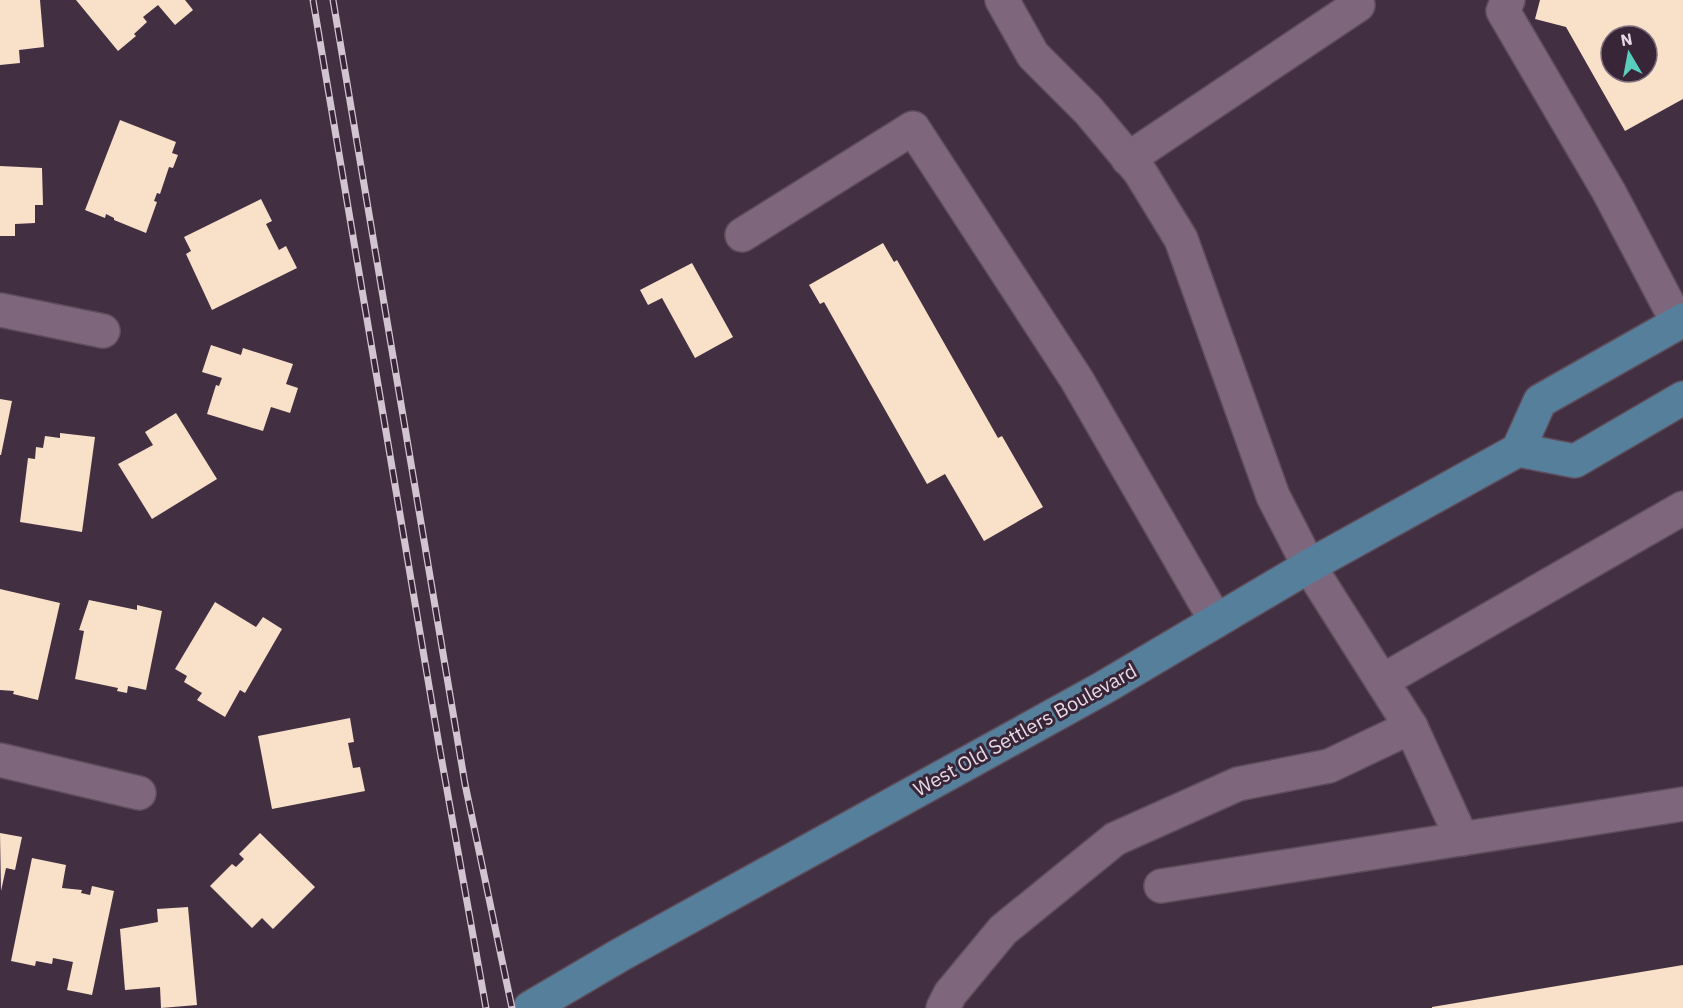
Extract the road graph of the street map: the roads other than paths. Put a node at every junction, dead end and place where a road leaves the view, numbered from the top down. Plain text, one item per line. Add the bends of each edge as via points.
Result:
1 (1002, 0) edge
2 (1508, 0) edge
3 (1358, 5) dead end
4 (1128, 159) junction
5 (742, 235) dead end
6 (0, 310) edge
7 (1680, 321) edge
8 (103, 332) dead end
9 (1683, 398) edge
10 (1518, 450) junction
11 (1683, 508) edge
12 (1309, 566) junction
13 (1216, 621) junction
14 (1382, 681) junction
15 (1411, 727) junction
16 (0, 760) edge
17 (139, 793) dead end
18 (1683, 804) edge
19 (1462, 839) junction
20 (1161, 886) dead end
21 (530, 1008) edge
22 (943, 1008) edge

1 - 4 street via 1033,55 1088,110
2 - 7 street via 1503,11
3 - 4 street
4 - 12 street via 1181,239 1273,496
5 - 13 street via 913,128 1077,380
6 - 8 street
7 - 10 main road via 1540,401
9 - 10 main road via 1575,461
10 - 12 main road, West Old Settlers Boulevard
11 - 14 street
12 - 13 main road, West Old Settlers Boulevard
12 - 14 street
13 - 21 main road, West Old Settlers Boulevard
14 - 15 street
15 - 19 street
15 - 22 street via 1329,766 1238,784 1115,839 1003,930
16 - 17 street
18 - 19 street
19 - 20 street

